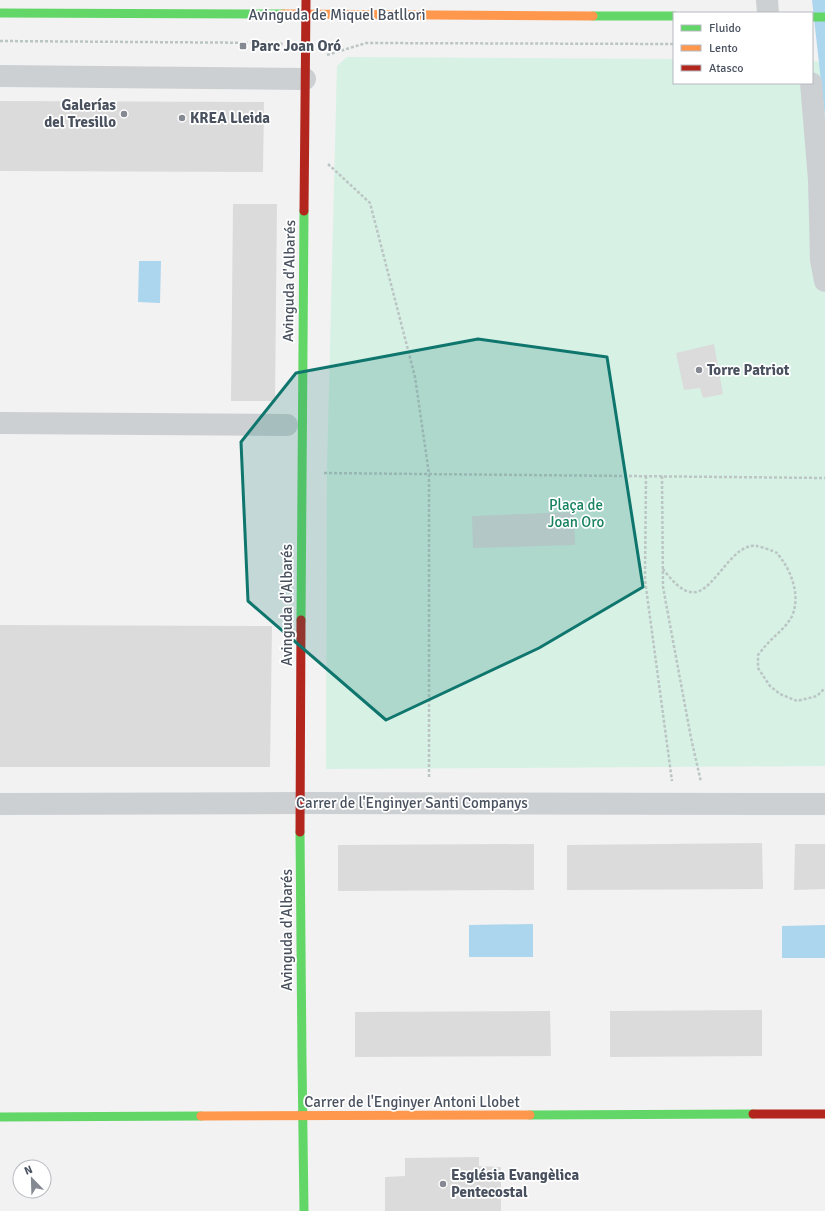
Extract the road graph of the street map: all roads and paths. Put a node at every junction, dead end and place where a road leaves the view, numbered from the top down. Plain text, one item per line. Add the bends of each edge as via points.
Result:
1 (306, 0) edge
2 (767, 0) edge
3 (768, 12) edge
4 (0, 13) edge
5 (306, 14) junction
6 (673, 16) edge
7 (813, 17) edge
8 (825, 17) edge
9 (0, 41) edge
10 (673, 44) edge
11 (305, 71) junction
12 (0, 76) edge
13 (811, 84) edge
14 (328, 164) dead end
15 (825, 281) edge
16 (0, 423) edge
17 (287, 425) dead end
18 (324, 473) dead end
19 (429, 474) junction
20 (646, 476) junction
21 (662, 476) junction
22 (825, 478) edge
23 (663, 569) junction
24 (825, 688) edge
25 (429, 779) dead end
26 (672, 782) dead end
27 (701, 782) dead end
28 (300, 803) junction
29 (0, 804) edge
30 (825, 804) edge
31 (825, 1114) edge
32 (302, 1116) junction
33 (0, 1117) edge
34 (304, 1211) edge

1 - 5 street, Avinguda d'Albarés
2 - 3 street
4 - 5 street, Avinguda de Miquel Batllori
5 - 6 street, Avinguda de Miquel Batllori
5 - 11 street, Avinguda d'Albarés
7 - 8 street
9 - 11 path via 280,42
10 - 11 path via 366,43
11 - 12 street
11 - 28 street, Avinguda d'Albarés
13 - 15 street via 819,180 821,260
14 - 19 path via 370,203 415,377
16 - 17 street
18 - 19 path
19 - 20 path
19 - 25 path
20 - 21 path
20 - 26 path via 645,580
21 - 22 path
21 - 23 path
23 - 24 path via 674,582 686,590 695,592 705,588 724,565 743,549 756,546 777,553 794,584 796,600 792,616 758,655 758,668 770,686 780,694 797,701 817,696
23 - 27 path via 663,587
28 - 29 street, Carrer de l'Enginyer Santi Companys
28 - 30 street, Carrer de l'Enginyer Santi Companys
28 - 32 street, Avinguda d'Albarés
31 - 32 street, Carrer de l'Enginyer Antoni Llobet
32 - 33 street, Carrer de l'Enginyer Antoni Llobet
32 - 34 street, Avinguda d'Albarés

